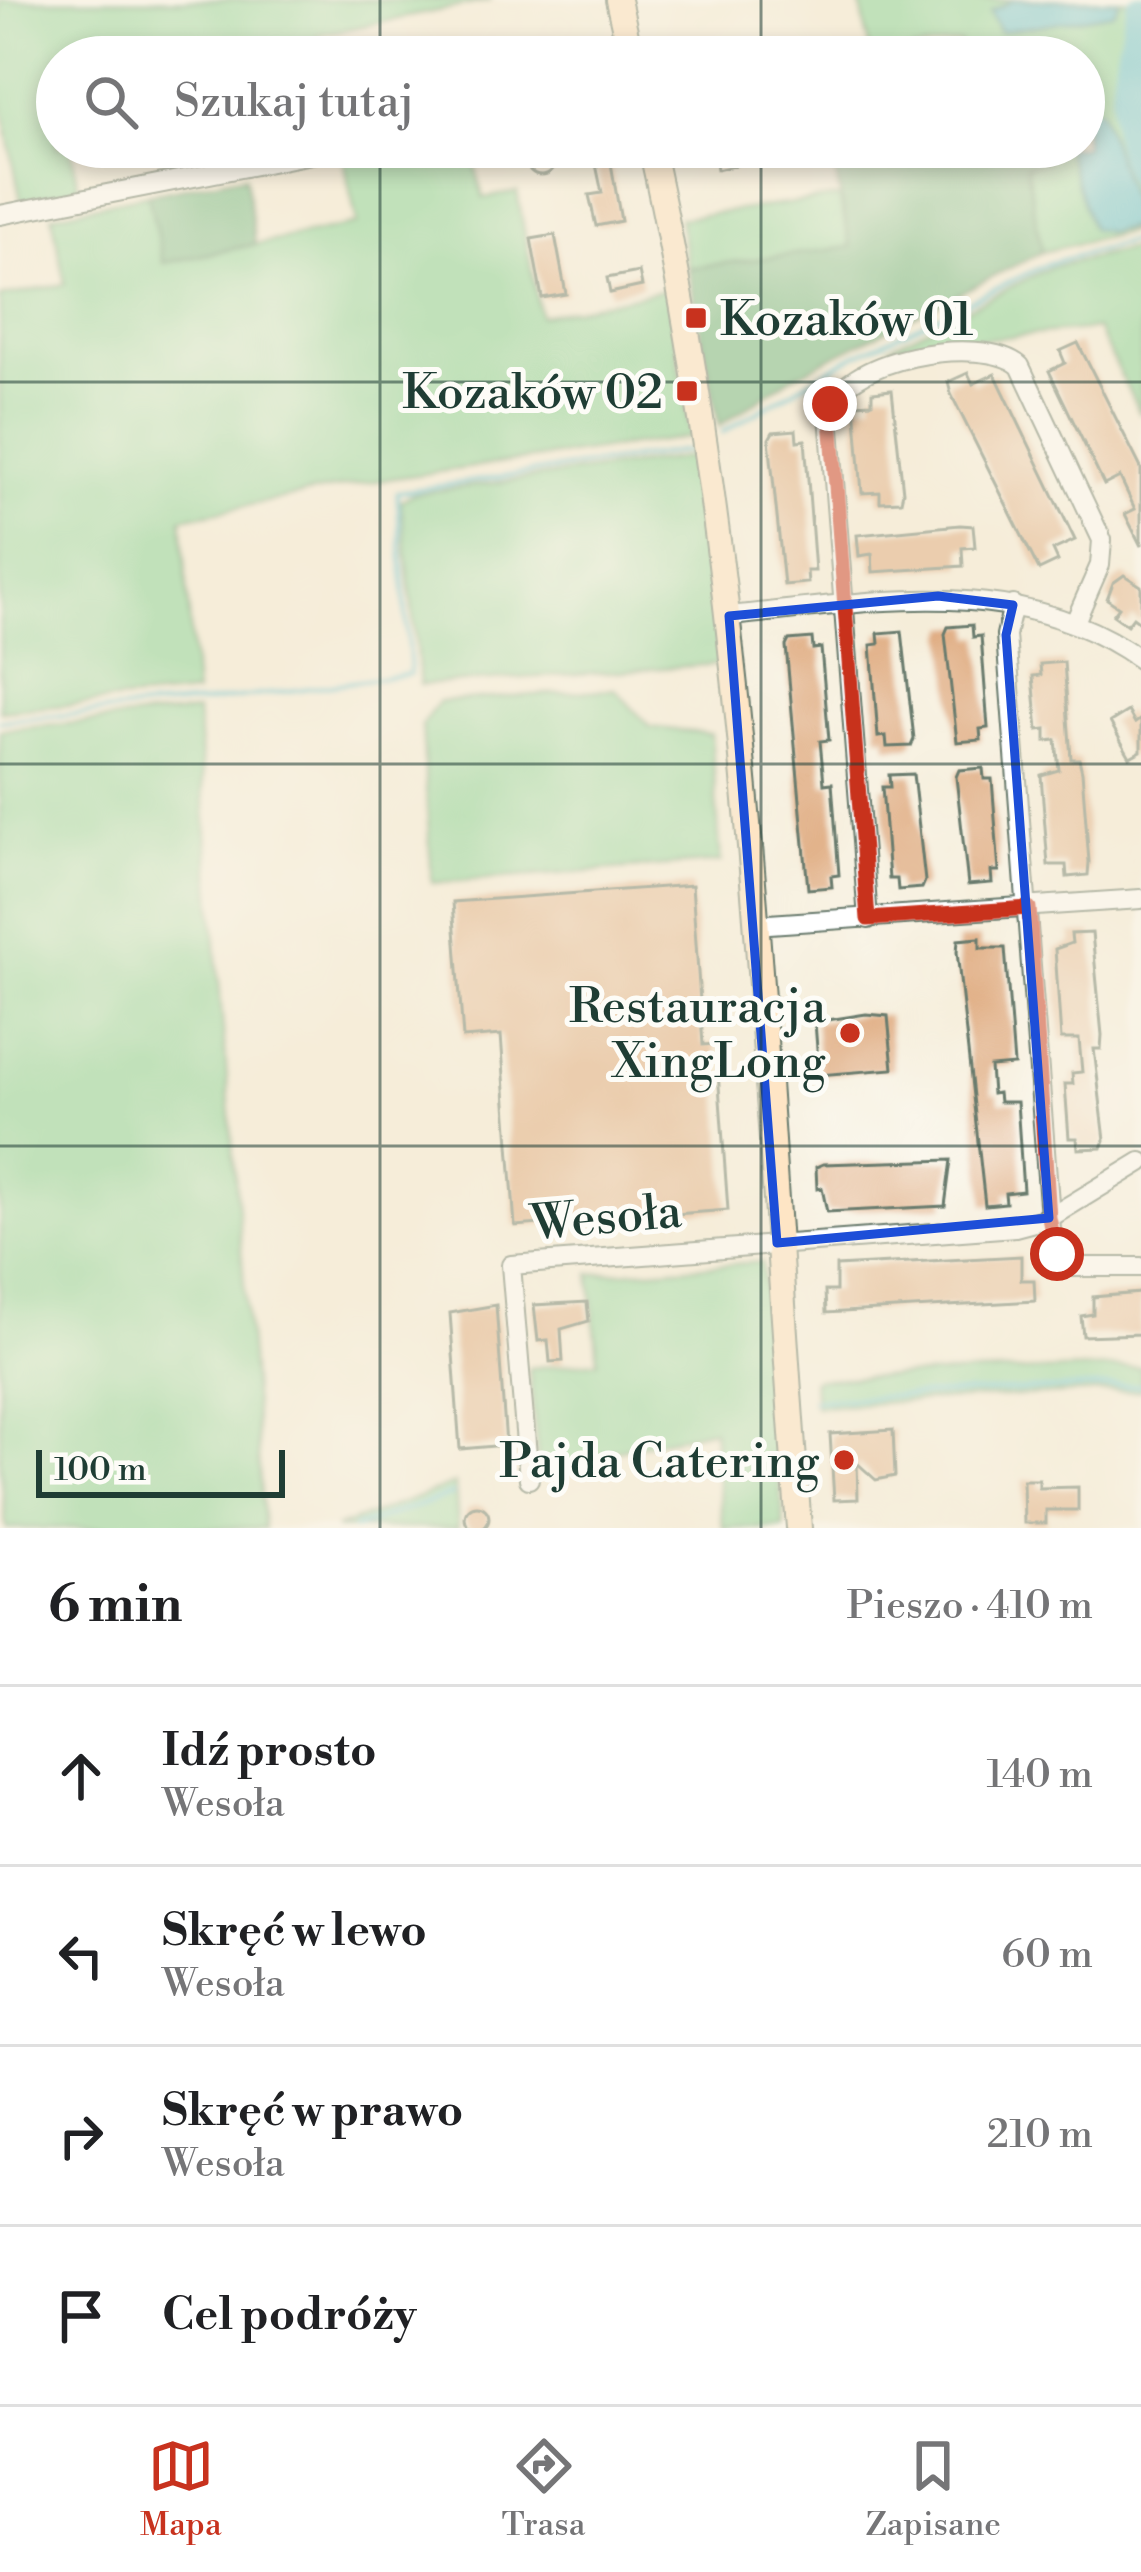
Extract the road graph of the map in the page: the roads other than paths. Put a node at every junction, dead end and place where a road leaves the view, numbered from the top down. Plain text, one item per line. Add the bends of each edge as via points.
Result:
1 (618, 0) edge
2 (626, 36) edge
3 (240, 168) edge
4 (654, 168) edge
5 (0, 215) edge
6 (843, 605) junction
7 (1013, 605) junction
8 (729, 616) junction
9 (1075, 622) junction
10 (1141, 660) edge
11 (1141, 899) edge
12 (1029, 908) junction
13 (868, 919) junction
14 (754, 926) junction
15 (1141, 1162) edge
16 (1049, 1218) junction
17 (777, 1243) junction
18 (1141, 1268) edge
19 (529, 1479) dead end
20 (799, 1528) edge

1 - 2 street
3 - 5 street
4 - 8 street via 700,394
6 - 7 street via 938,596
6 - 8 street
6 - 9 street via 829,415 836,392 890,363 993,351 1020,366 1102,540
6 - 13 street
7 - 9 street
7 - 12 street via 1006,635
8 - 14 street
9 - 10 street
11 - 12 street
12 - 13 street
12 - 16 street
13 - 14 street
14 - 17 street
15 - 16 street, Wesoła
16 - 17 street, Wesoła via 978,1231
16 - 18 street via 1065,1263
17 - 19 street, Wesoła via 511,1265
17 - 20 street

